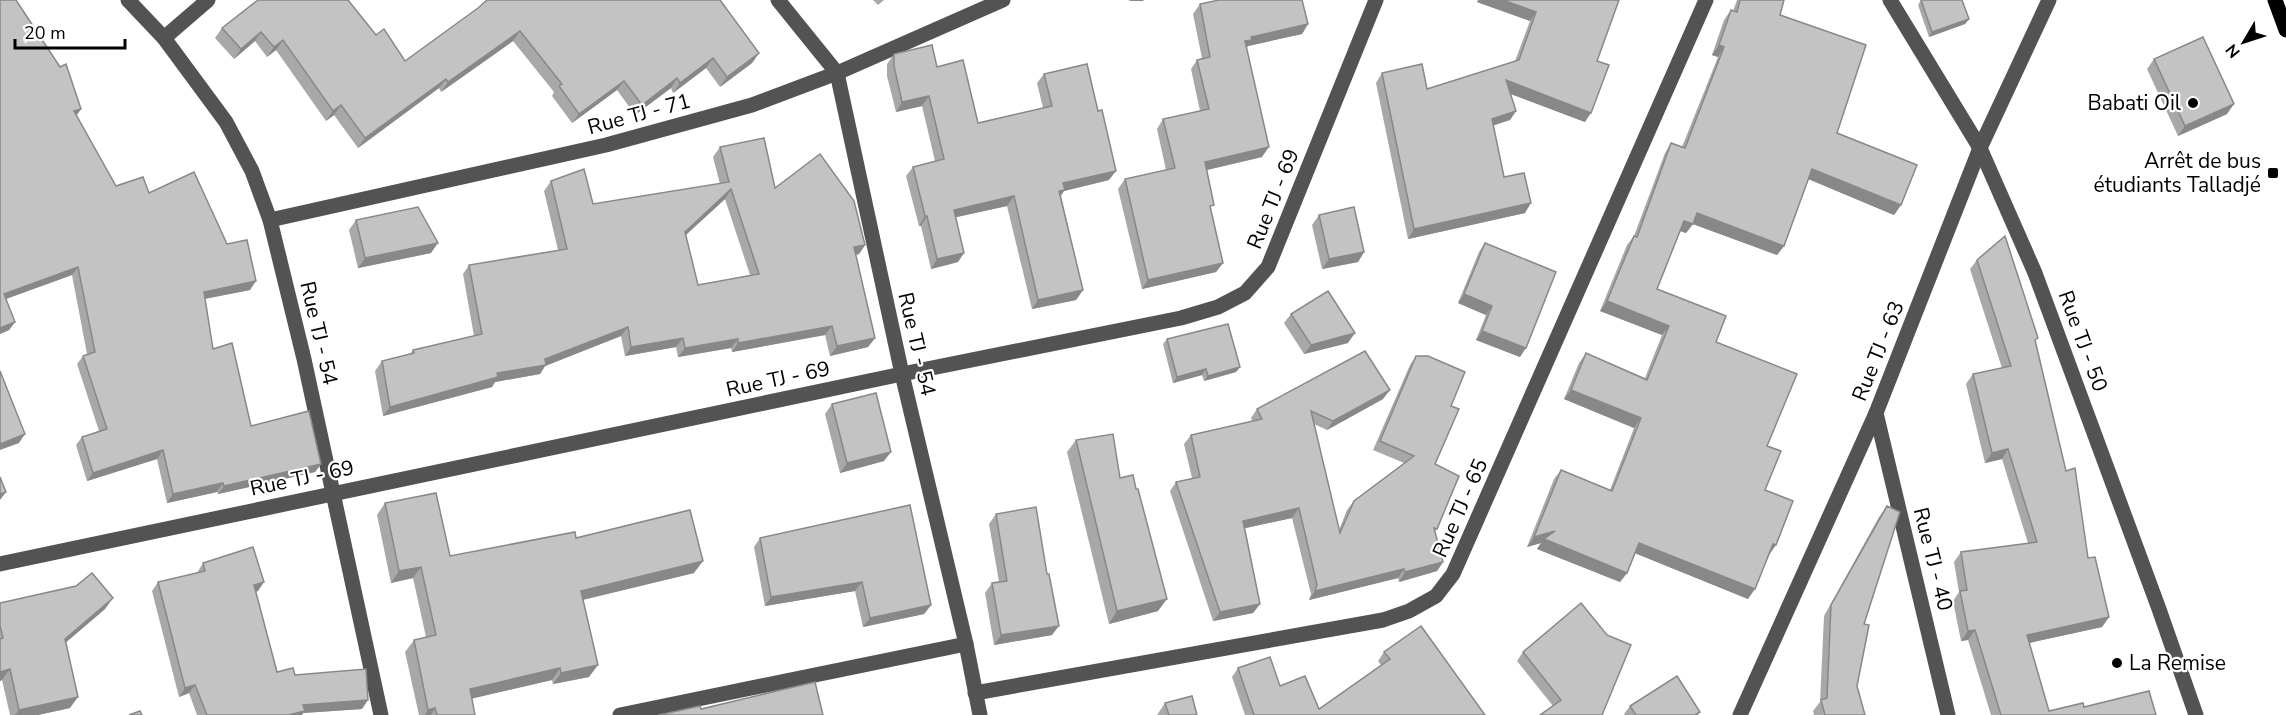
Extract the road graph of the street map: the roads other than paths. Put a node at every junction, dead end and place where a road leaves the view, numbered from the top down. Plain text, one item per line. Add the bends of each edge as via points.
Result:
1 (128, 0) edge
2 (208, 0) edge
3 (778, 0) edge
4 (1003, 0) edge
5 (1376, 0) edge
6 (1706, 0) edge
7 (1890, 0) edge
8 (2049, 0) edge
9 (2275, 0) edge
10 (2286, 30) edge
11 (164, 38) junction
12 (837, 73) junction
13 (1980, 148) junction
14 (270, 220) junction
15 (902, 374) junction
16 (1876, 413) junction
17 (333, 493) junction
18 (0, 564) edge
19 (966, 644) junction
20 (975, 693) junction
21 (381, 715) edge
22 (620, 715) edge
23 (980, 715) edge
24 (1740, 715) edge
25 (1948, 715) edge
26 (2196, 715) edge

1 - 11 street, Rue TJ - 54
2 - 11 street
3 - 12 street, Rue TJ - 54
4 - 12 street, Rue TJ - 71
5 - 15 street, Rue TJ - 69 via 1268,267 1245,293 1218,308 1181,318
6 - 20 street, Rue TJ - 65 via 1453,574 1436,596 1383,620
7 - 13 street, Rue TJ - 50
8 - 13 street, Rue TJ - 63
9 - 10 main road
11 - 14 street, Rue TJ - 54 via 226,122 252,171
12 - 14 street, Rue TJ - 71 via 752,105 606,145
12 - 15 street, Rue TJ - 54
13 - 16 street, Rue TJ - 63
13 - 26 street, Rue TJ - 50 via 2035,273
14 - 17 street, Rue TJ - 54
15 - 17 street, Rue TJ - 69
15 - 19 street, Rue TJ - 54
16 - 24 street, Rue TJ - 63
16 - 25 street, Rue TJ - 40
17 - 18 street, Rue TJ - 69
17 - 21 street, Rue TJ - 54
19 - 20 street, Rue TJ - 54
19 - 22 street
20 - 23 street, Rue TJ - 54

